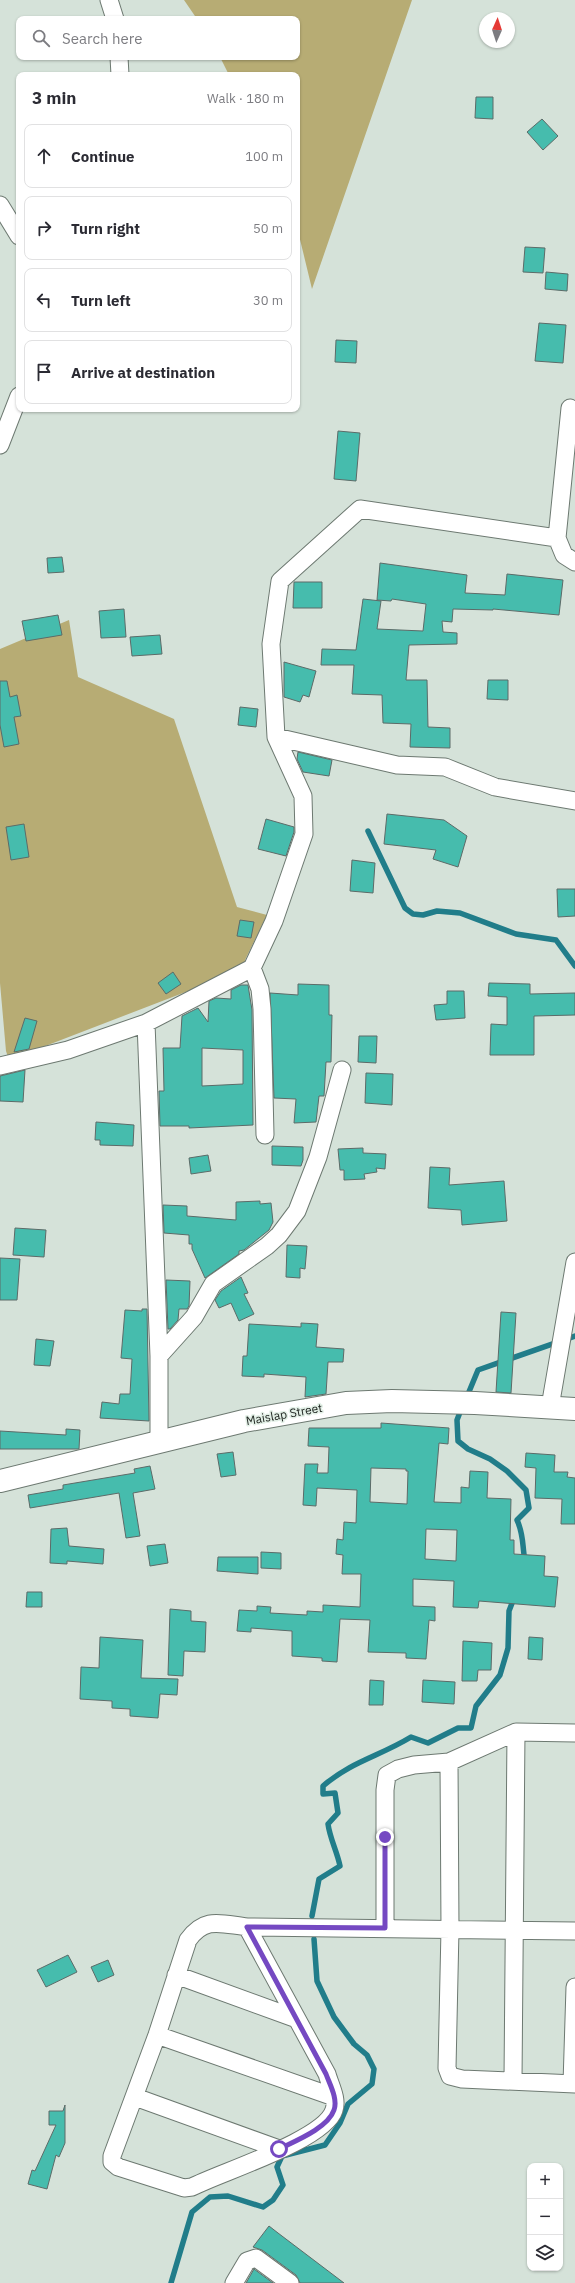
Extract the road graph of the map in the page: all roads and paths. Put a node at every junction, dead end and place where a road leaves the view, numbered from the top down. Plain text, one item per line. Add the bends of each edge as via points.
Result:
1 (109, 0) edge
2 (114, 16) edge
3 (119, 60) edge
4 (120, 72) edge
5 (0, 204) edge
6 (16, 231) edge
7 (16, 404) edge
8 (570, 408) dead end
9 (0, 445) edge
10 (557, 538) junction
11 (575, 562) edge
12 (276, 737) junction
13 (575, 802) edge
14 (252, 968) junction
15 (146, 1023) junction
16 (0, 1066) edge
17 (342, 1070) dead end
18 (265, 1135) dead end
19 (575, 1262) edge
20 (159, 1356) junction
21 (550, 1407) junction
22 (575, 1408) edge
23 (159, 1442) junction
24 (0, 1481) edge
25 (516, 1732) junction
26 (575, 1734) edge
27 (449, 1762) junction
28 (247, 1927) junction
29 (385, 1928) junction
30 (450, 1929) junction
31 (515, 1930) junction
32 (575, 1931) edge
33 (176, 1975) junction
34 (575, 1986) edge
35 (297, 2019) junction
36 (157, 2035) junction
37 (513, 2080) junction
38 (574, 2084) edge
39 (135, 2097) junction
40 (334, 2097) junction
41 (279, 2149) junction
42 (234, 2283) edge
43 (290, 2283) edge

1 - 2 street
3 - 4 street
5 - 6 street
7 - 9 street
8 - 10 street
10 - 11 street via 564,555
10 - 12 street via 360,509 280,580 271,644
12 - 13 street via 397,764 445,767 494,787
12 - 14 street via 303,796 304,834 274,922
14 - 15 street
14 - 18 street via 260,989 262,1009
15 - 16 street via 68,1050
15 - 20 street
17 - 20 street via 318,1157 297,1211 267,1246 213,1284 194,1317
19 - 21 street
20 - 23 street
21 - 22 main road, Maislap Street
21 - 23 main road, Maislap Street via 475,1402 346,1403 244,1421
23 - 24 main road, Maislap Street
25 - 26 street
25 - 27 street
25 - 31 street
27 - 29 street via 414,1765 387,1775
27 - 30 street
28 - 29 street
28 - 33 street via 212,1923 197,1928 188,1940
28 - 35 street
29 - 30 street
30 - 31 street
30 - 37 street via 447,2068 450,2076 462,2079
31 - 32 street
31 - 37 street
33 - 35 street
33 - 36 street
34 - 38 street
35 - 40 street via 326,2074
36 - 39 street
36 - 40 street
37 - 38 street
39 - 41 street
39 - 41 street via 112,2156 112,2162 118,2167 184,2188 192,2187
40 - 41 street via 334,2110 328,2119 313,2132
42 - 43 street via 251,2258 256,2258

